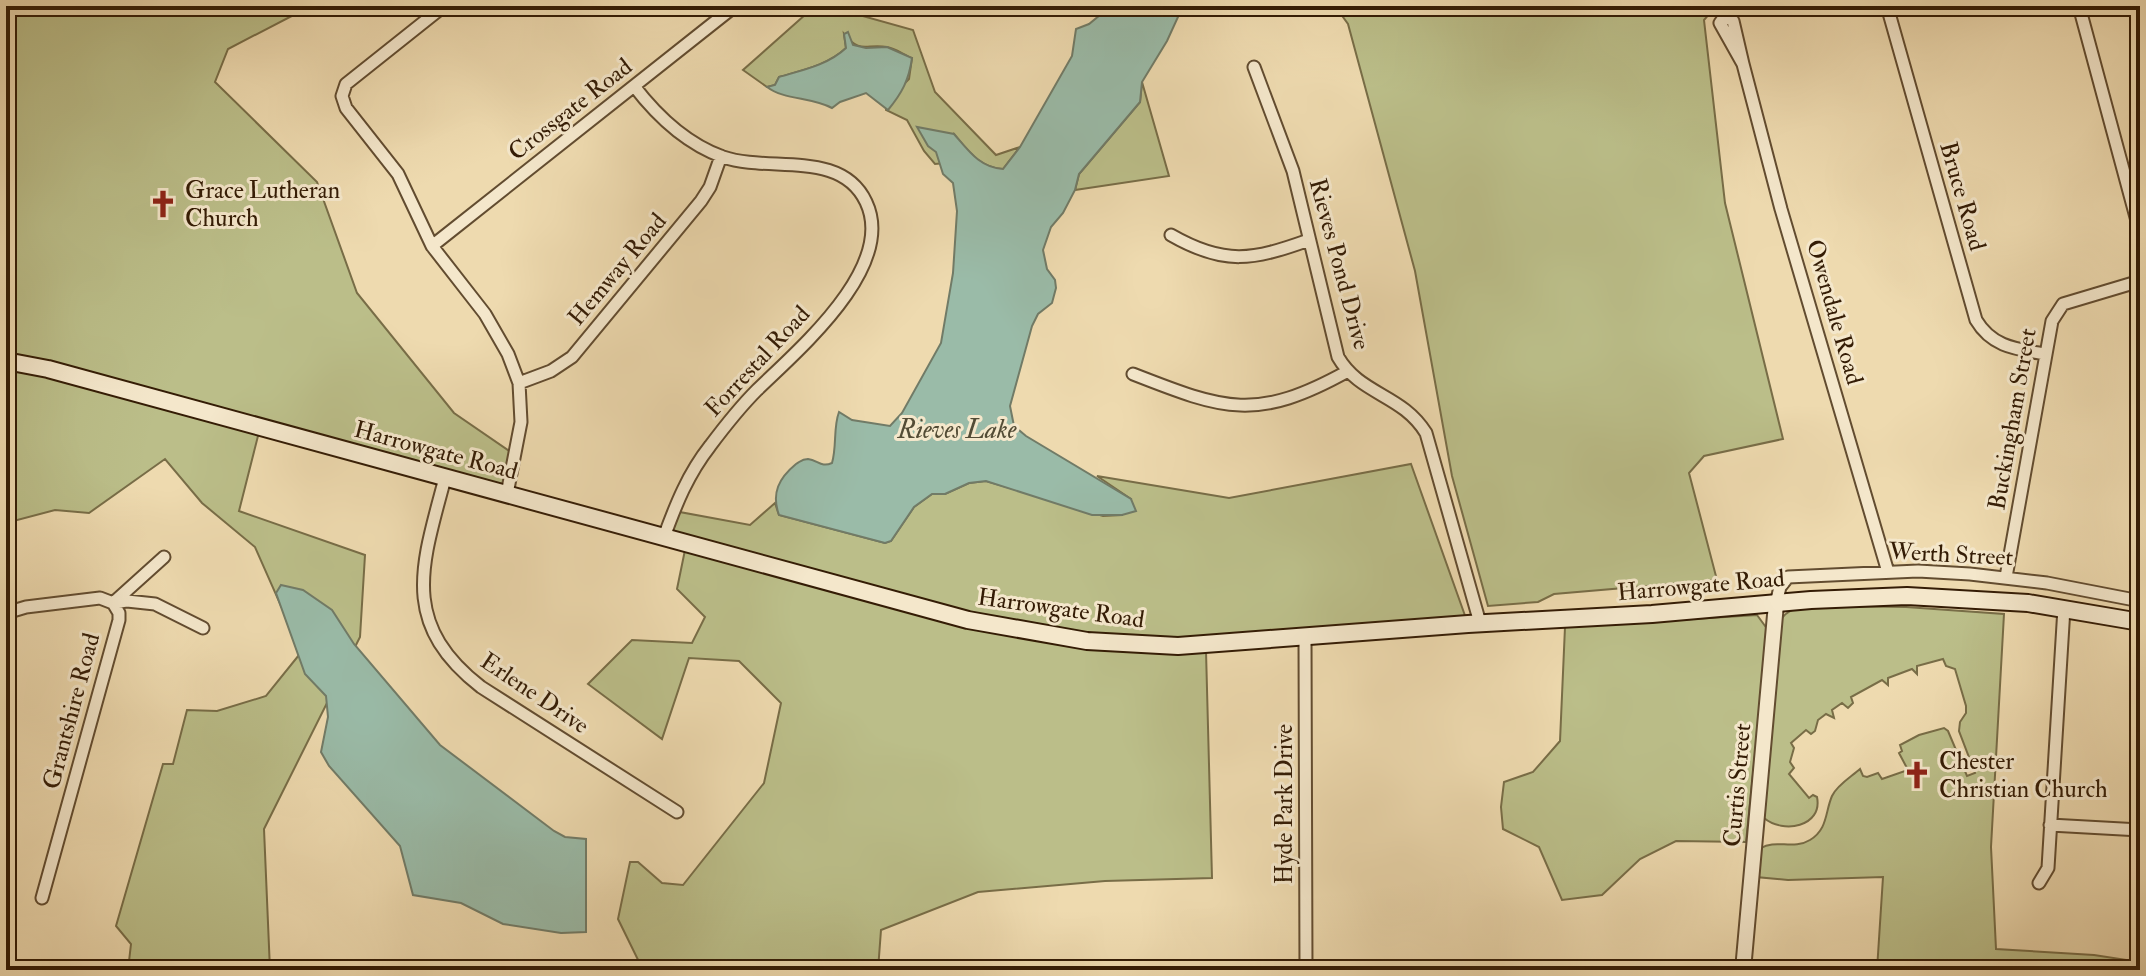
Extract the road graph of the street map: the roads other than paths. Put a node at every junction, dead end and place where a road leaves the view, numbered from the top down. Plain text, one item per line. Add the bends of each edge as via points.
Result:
1 (444, 6) edge
2 (735, 6) edge
3 (1887, 6) edge
4 (2079, 6) edge
5 (431, 10) edge
6 (1743, 64) dead end
7 (1254, 67) dead end
8 (634, 86) junction
9 (721, 156) junction
10 (2140, 232) edge
11 (1171, 235) dead end
12 (1309, 240) junction
13 (432, 246) junction
14 (2140, 281) edge
15 (2045, 354) junction
16 (6, 361) edge
17 (1348, 371) junction
18 (1133, 374) dead end
19 (519, 383) junction
20 (445, 478) junction
21 (507, 494) junction
22 (664, 537) junction
23 (164, 557) dead end
24 (1888, 572) junction
25 (2006, 577) junction
26 (2140, 601) edge
27 (113, 603) junction
28 (1776, 604) junction
29 (2064, 608) junction
30 (6, 613) edge
31 (2140, 622) edge
32 (1480, 623) junction
33 (203, 628) dead end
34 (1305, 638) junction
35 (677, 812) dead end
36 (2050, 825) junction
37 (2140, 830) edge
38 (2039, 883) dead end
39 (42, 898) dead end
40 (1306, 970) edge
41 (1743, 970) edge

1 - 5 street
2 - 8 street, Crossgate Road
3 - 15 street, Bruce Road via 1976,320 2000,344
4 - 10 street
5 - 13 street via 344,88 342,96 398,174
6 - 24 street, Owendale Road
7 - 12 street, Rieves Pond Drive via 1293,171
8 - 9 street via 673,127
8 - 13 street, Crossgate Road
9 - 19 street, Hemway Road via 701,201 572,357
9 - 22 street, Forrestal Road via 837,172 854,185 870,213 870,248 860,271 811,337 735,414 698,462
11 - 12 street via 1207,253 1236,257
12 - 17 street, Rieves Pond Drive via 1334,346
13 - 19 street via 496,331
14 - 15 street, Buckingham Street via 2063,304 2052,321
15 - 25 street, Buckingham Street
16 - 20 main road, Harrowgate Road
17 - 18 street via 1289,398 1246,406 1214,403
17 - 32 street, Rieves Pond Drive via 1399,403 1426,433
19 - 21 street via 521,422
20 - 21 main road, Harrowgate Road
20 - 35 street, Erlene Drive via 423,578 427,612 443,649 481,687
21 - 22 main road, Harrowgate Road
22 - 34 main road, Harrowgate Road via 968,620 1068,638 1178,646
23 - 27 street, Grantshire Road
24 - 25 street, Werth Street
24 - 28 street, Werth Street via 1788,577
25 - 26 street, Werth Street
27 - 30 street via 100,598 71,600
27 - 33 street via 155,604
27 - 39 street, Grantshire Road via 119,620
28 - 29 main road, Harrowgate Road via 1928,596
28 - 32 main road, Harrowgate Road
28 - 41 street, Curtis Street
29 - 31 main road, Harrowgate Road
29 - 36 street
32 - 34 main road, Harrowgate Road
34 - 40 street, Hyde Park Drive
36 - 37 street
36 - 38 street via 2048,868

